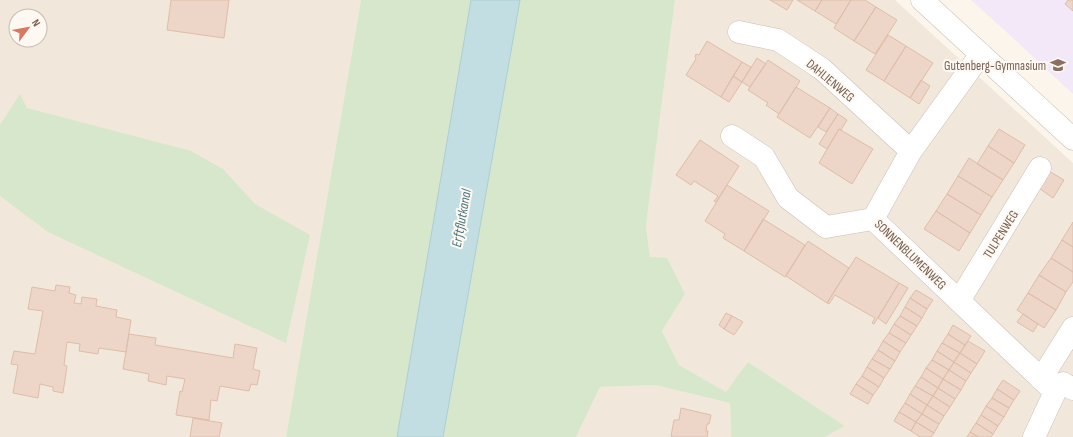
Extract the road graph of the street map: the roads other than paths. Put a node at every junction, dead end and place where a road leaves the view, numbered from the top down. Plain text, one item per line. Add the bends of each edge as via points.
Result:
1 (922, 0) edge
2 (739, 32) dead end
3 (981, 54) junction
4 (732, 136) dead end
5 (1073, 139) edge
6 (911, 152) junction
7 (1040, 168) dead end
8 (872, 219) junction
9 (959, 301) junction
10 (1073, 328) edge
11 (1056, 387) edge
12 (1034, 437) edge

1 - 3 street
2 - 6 street, DAHLIENWEG via 778,40 822,69
3 - 5 street
3 - 6 street, SONNENBLUMENWEG
4 - 8 street via 764,157 788,198 826,227
6 - 8 street, SONNENBLUMENWEG
7 - 9 street, TULPENWEG
8 - 9 street, SONNENBLUMENWEG
9 - 11 street, SONNENBLUMENWEG
10 - 11 street
11 - 12 street

